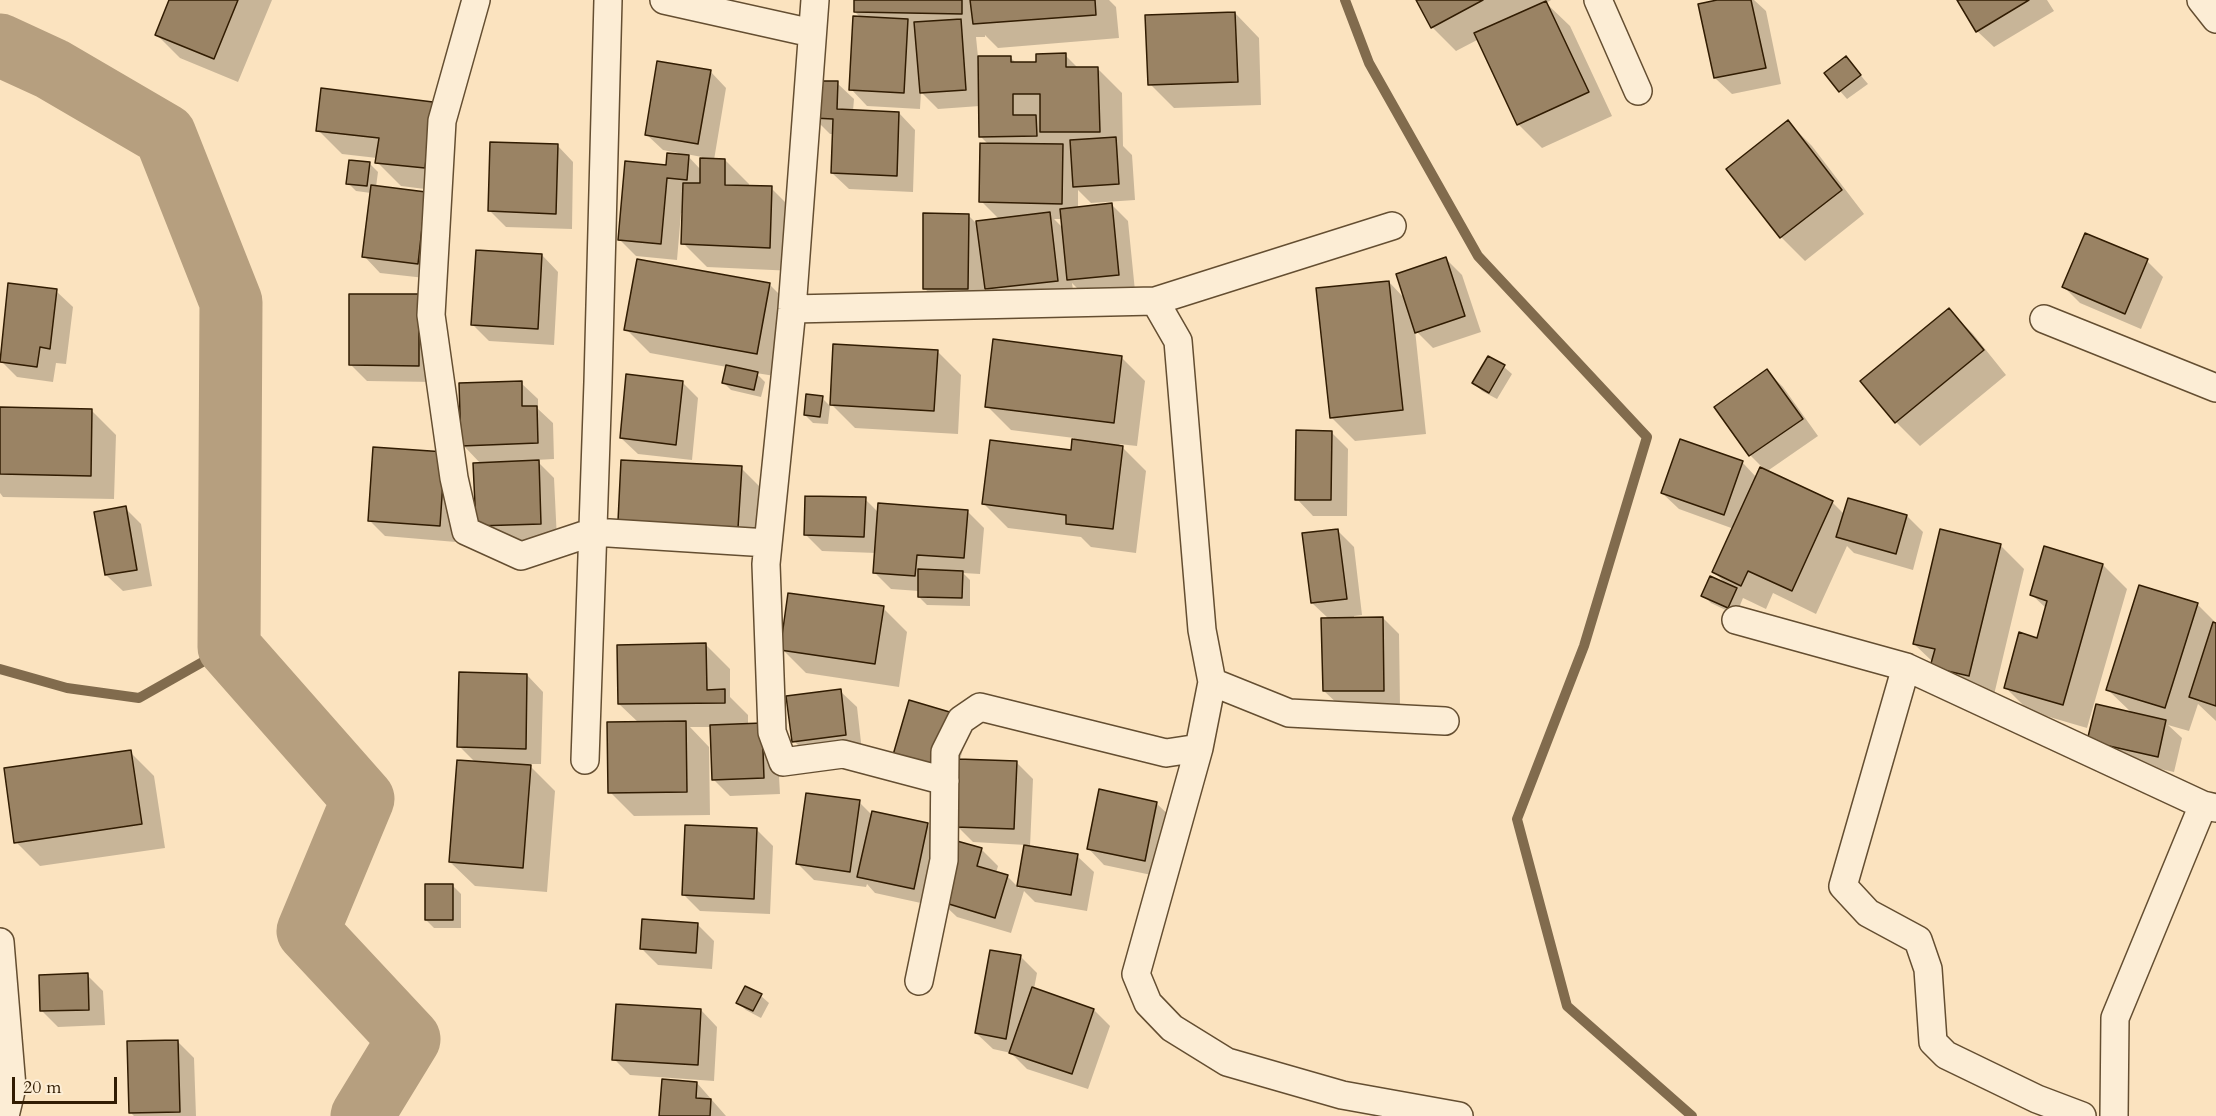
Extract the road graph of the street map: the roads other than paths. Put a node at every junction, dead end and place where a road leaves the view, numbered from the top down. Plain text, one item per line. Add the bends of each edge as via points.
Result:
1 (476, 0) edge
2 (608, 0) edge
3 (664, 0) edge
4 (815, 0) edge
5 (1598, 0) edge
6 (2201, 0) edge
7 (2216, 19) edge
8 (812, 33) junction
9 (1638, 91) dead end
10 (1392, 226) dead end
11 (1155, 301) junction
12 (792, 309) junction
13 (2044, 319) dead end
14 (2216, 388) edge
15 (593, 532) junction
16 (768, 543) junction
17 (1736, 620) dead end
18 (1906, 667) junction
19 (1212, 682) junction
20 (1444, 721) dead end
21 (1199, 748) junction
22 (585, 760) dead end
23 (945, 781) junction
24 (2209, 806) edge
25 (0, 942) edge
26 (919, 981) dead end
27 (5, 1116) edge
28 (1459, 1116) edge
29 (2082, 1116) edge
30 (2114, 1116) edge

1 - 15 street via 442,121 431,315 454,478 466,531 521,556
2 - 15 street
3 - 8 street
4 - 8 street
5 - 9 street
6 - 7 street
8 - 12 street
10 - 11 street
11 - 12 street
11 - 19 street via 1178,341 1202,630
12 - 16 street
13 - 14 street
15 - 16 street
15 - 22 street
16 - 23 street via 772,732 783,762 843,754
17 - 18 street
18 - 24 street
18 - 29 street via 1843,886 1868,913 1918,940 1928,969 1933,1042 1946,1055
19 - 20 street via 1289,713
19 - 21 street
21 - 23 street via 1166,753 980,707 961,720 945,752
21 - 28 street via 1136,974 1148,1003 1172,1028 1227,1062 1342,1095
23 - 26 street via 944,860
24 - 30 street via 2115,1018
25 - 27 street via 12,1087

